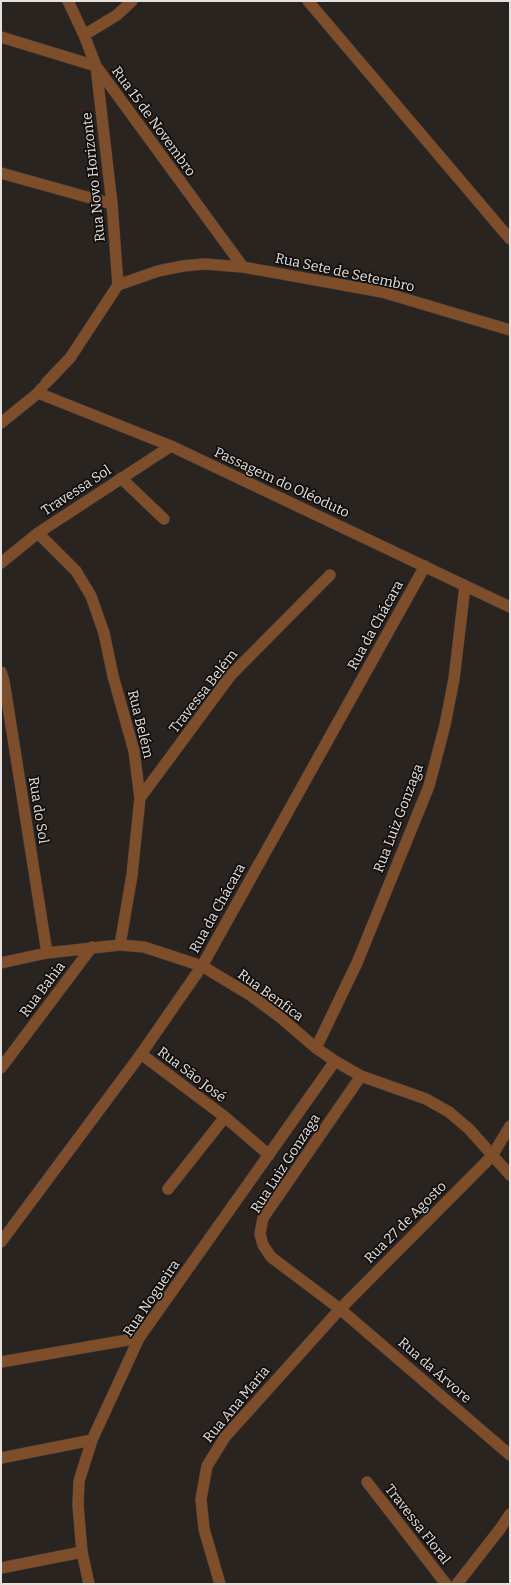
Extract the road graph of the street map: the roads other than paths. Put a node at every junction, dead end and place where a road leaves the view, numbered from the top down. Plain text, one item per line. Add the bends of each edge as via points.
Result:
1 (68, 1) edge
2 (132, 1) edge
3 (308, 1) edge
4 (84, 35) junction
5 (1, 37) edge
6 (96, 66) junction
7 (1, 173) edge
8 (112, 204) junction
9 (510, 239) edge
10 (243, 267) junction
11 (118, 285) junction
12 (510, 330) edge
13 (38, 393) junction
14 (1, 423) edge
15 (171, 446) junction
16 (122, 478) junction
17 (164, 519) dead end
18 (38, 533) junction
19 (1, 563) edge
20 (425, 566) junction
21 (330, 575) dead end
22 (465, 586) junction
23 (510, 607) edge
24 (1, 672) edge
25 (140, 798) junction
26 (120, 945) junction
27 (92, 947) junction
28 (47, 953) junction
29 (1, 963) edge
30 (202, 966) junction
31 (316, 1048) junction
32 (141, 1054) junction
33 (335, 1062) junction
34 (1, 1068) edge
35 (361, 1076) junction
36 (225, 1117) junction
37 (510, 1126) edge
38 (269, 1155) junction
39 (492, 1156) junction
40 (510, 1175) edge
41 (168, 1189) dead end
42 (1, 1242) edge
43 (340, 1309) junction
44 (139, 1338) junction
45 (1, 1362) edge
46 (92, 1440) junction
47 (510, 1455) edge
48 (1, 1458) edge
49 (367, 1482) dead end
50 (510, 1514) edge
51 (82, 1552) junction
52 (1, 1568) edge
53 (88, 1584) edge
54 (220, 1584) edge
55 (446, 1584) edge
56 (457, 1584) edge

1 - 4 street, Rua 15 de Novembro
2 - 4 street
3 - 9 street
4 - 6 street, Rua 15 de Novembro
5 - 6 street
6 - 8 street, Rua Novo Horizonte
6 - 10 street, Rua 15 de Novembro
7 - 8 street
8 - 11 street, Rua Novo Horizonte
10 - 11 street via 204,264 183,266 158,271
10 - 12 street, Rua Sete de Setembro via 382,292
11 - 13 street via 70,358
13 - 14 street
13 - 15 street, Passagem do Oléoduto
15 - 16 street, Travessa Sol
15 - 20 street, Passagem do Oléoduto
16 - 17 street
16 - 18 street, Travessa Sol
18 - 19 street, Travessa Sol
18 - 25 street, Rua Belém via 76,571 91,596 104,633 134,751
20 - 22 street, Passagem do Oléoduto
20 - 30 street, Rua da Chácara
21 - 25 street, Travessa Belém via 231,674
22 - 23 street, Passagem do Oléoduto
22 - 31 street, Rua Luiz Gonzaga via 454,679 429,786 357,963
24 - 28 street, Rua do Sol
25 - 26 street, Rua Belém via 132,875
26 - 27 street, Rua Benfica
26 - 30 street, Rua Benfica via 144,947
27 - 28 street, Rua Benfica
27 - 34 street, Rua Bahia
28 - 29 street, Rua Benfica
30 - 31 street, Rua Benfica via 250,995
30 - 32 street, Rua da Chácara
31 - 33 street, Rua Benfica
32 - 36 street, Rua São José
32 - 42 street, Rua da Chácara
33 - 35 street, Rua Benfica
33 - 38 street, Rua Nogueira
35 - 39 street, Rua Benfica via 426,1099 449,1112 469,1129
35 - 43 street, Rua Luiz Gonzaga via 264,1218 260,1234 262,1245 271,1257
36 - 38 street, Rua São José
36 - 41 street, Rua São José
37 - 39 street, Rua 27 de Agosto
38 - 44 street, Rua Nogueira
39 - 40 street, Rua Benfica
39 - 43 street, Rua 27 de Agosto
43 - 47 street, Rua da Árvore
43 - 54 street, Rua Ana Maria via 225,1437 207,1466 201,1499 204,1529
44 - 45 street
44 - 46 street, Rua Nogueira
46 - 48 street
46 - 51 street, Rua Nogueira via 79,1481 78,1505
49 - 55 street, Travessa Floral
50 - 56 street
51 - 52 street
51 - 53 street, Rua Nogueira

